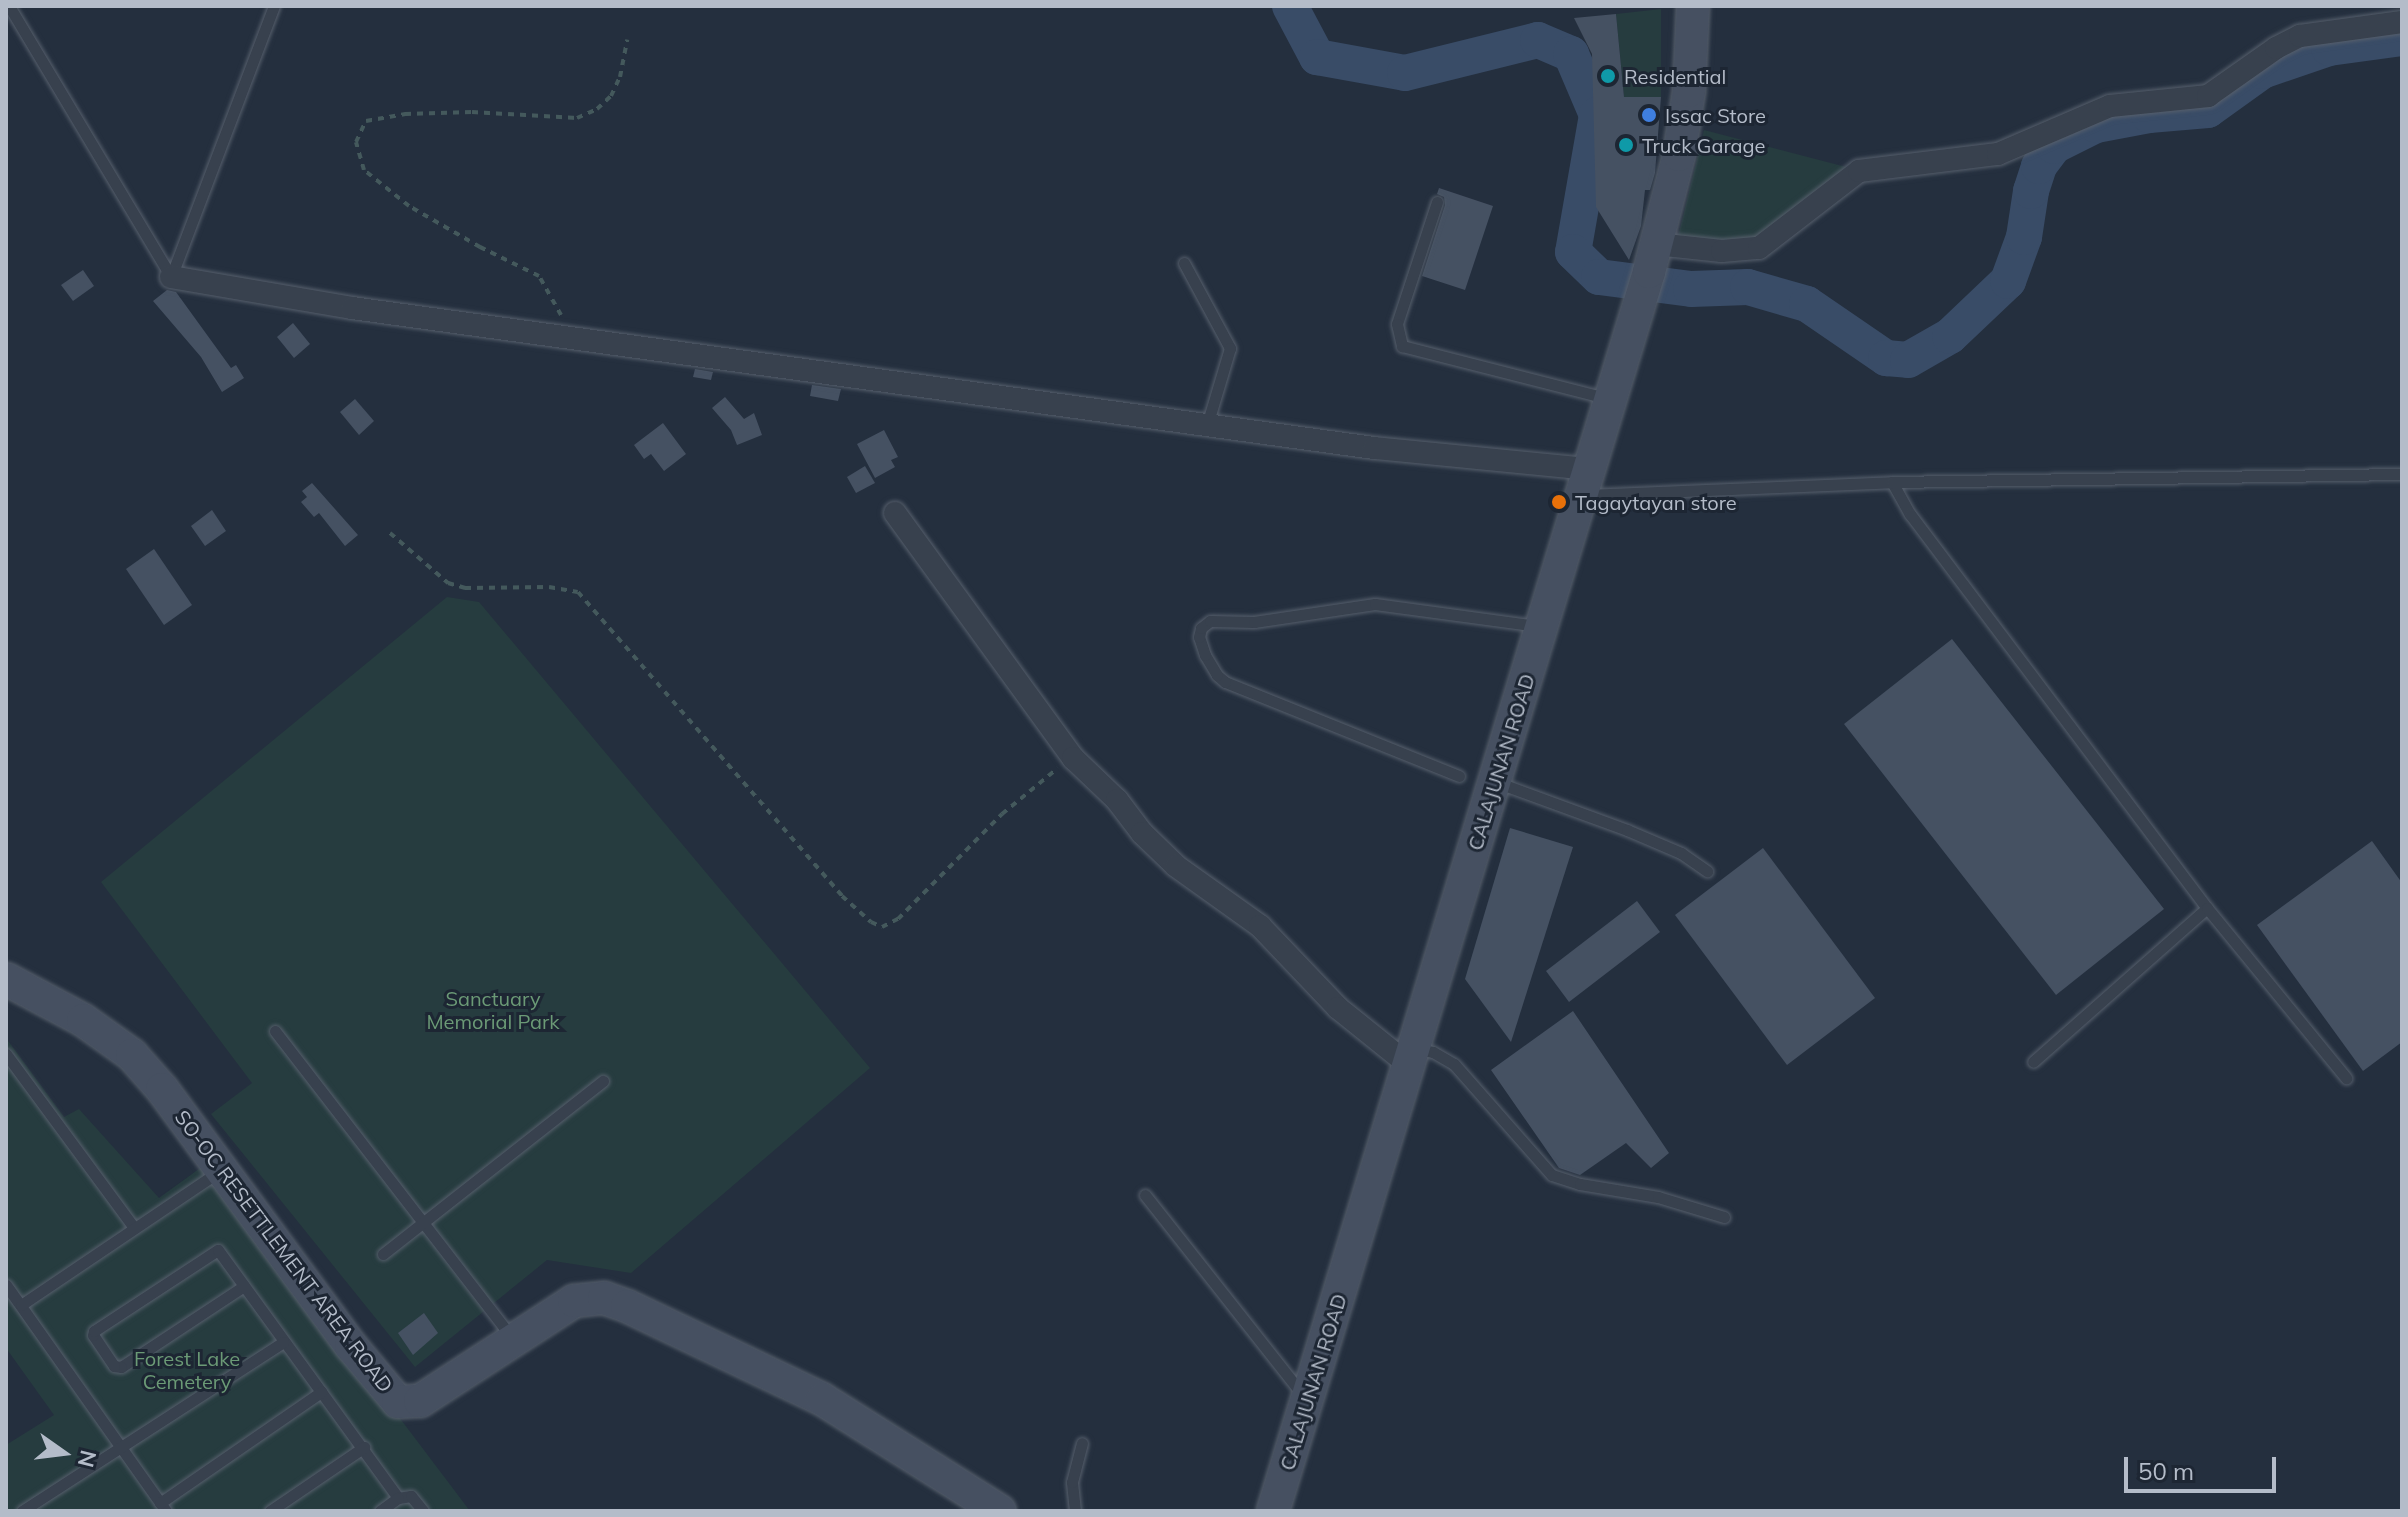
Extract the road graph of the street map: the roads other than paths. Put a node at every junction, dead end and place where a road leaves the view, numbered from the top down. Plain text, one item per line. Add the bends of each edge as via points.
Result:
1 (9, 6) edge
2 (274, 6) edge
3 (1693, 6) edge
4 (2402, 22) edge
5 (1437, 202) dead end
6 (1652, 258) junction
7 (1184, 263) dead end
8 (171, 277) junction
9 (1610, 400) junction
10 (1207, 425) junction
11 (2402, 474) edge
12 (1584, 482) junction
13 (1892, 482) junction
14 (895, 513) dead end
15 (1541, 626) junction
16 (1459, 776) dead end
17 (1495, 782) junction
18 (1707, 871) dead end
19 (2207, 908) junction
20 (6, 979) edge
21 (275, 1031) dead end
22 (6, 1054) edge
23 (1411, 1057) junction
24 (2033, 1062) dead end
25 (2346, 1078) dead end
26 (603, 1081) dead end
27 (222, 1169) junction
28 (1145, 1195) dead end
29 (1724, 1217) dead end
30 (423, 1223) junction
31 (133, 1226) junction
32 (383, 1254) dead end
33 (6, 1285) edge
34 (244, 1286) junction
35 (21, 1305) junction
36 (514, 1341) junction
37 (283, 1342) junction
38 (321, 1392) junction
39 (1306, 1400) junction
40 (1082, 1443) dead end
41 (364, 1447) junction
42 (121, 1448) junction
43 (398, 1498) junction
44 (163, 1507) edge
45 (22, 1511) edge
46 (270, 1511) edge
47 (380, 1511) edge
48 (423, 1511) edge
49 (1000, 1511) edge
50 (1075, 1511) edge
51 (1273, 1511) edge

1 - 8 lane
2 - 8 lane
3 - 6 main road, CALAJUNAN ROAD via 1679,155
4 - 6 street via 2300,36 2208,96 2110,106 1998,154 1859,171 1759,248
5 - 9 lane via 1397,324 1402,346
6 - 9 main road, CALAJUNAN ROAD
7 - 10 lane via 1230,348
8 - 10 street via 352,308
9 - 12 main road, CALAJUNAN ROAD
10 - 12 street
11 - 13 lane
12 - 13 lane
12 - 15 main road, CALAJUNAN ROAD
13 - 19 lane via 1910,514
14 - 23 street via 1073,758 1176,866 1260,926 1338,1008
15 - 16 lane via 1375,604 1254,622 1210,621 1201,628 1205,655 1225,682
15 - 17 main road, CALAJUNAN ROAD
17 - 18 lane via 1641,836
17 - 23 main road, CALAJUNAN ROAD
19 - 24 lane
19 - 25 lane
20 - 27 main road, SO-OC RESETTLEMENT AREA ROAD via 83,1020 132,1055
21 - 30 lane
22 - 31 lane
23 - 29 lane via 1433,1052 1454,1064 1552,1175
23 - 39 main road, CALAJUNAN ROAD
26 - 30 lane
27 - 31 lane
27 - 36 main road, SO-OC RESETTLEMENT AREA ROAD via 398,1402 420,1401
28 - 39 lane
30 - 32 lane
30 - 36 lane
31 - 35 lane
33 - 35 lane
34 - 34 lane via 215,1250 93,1335 114,1366 121,1367
34 - 37 lane
35 - 42 lane
36 - 49 main road, SO-OC RESETTLEMENT AREA ROAD via 574,1301 604,1298 627,1306 822,1399
37 - 38 lane
37 - 42 lane
38 - 41 lane
38 - 44 lane
39 - 51 main road, CALAJUNAN ROAD
40 - 50 lane via 1072,1482
41 - 43 lane
41 - 46 lane
42 - 44 lane
42 - 45 lane
43 - 47 lane
43 - 48 lane via 411,1496

